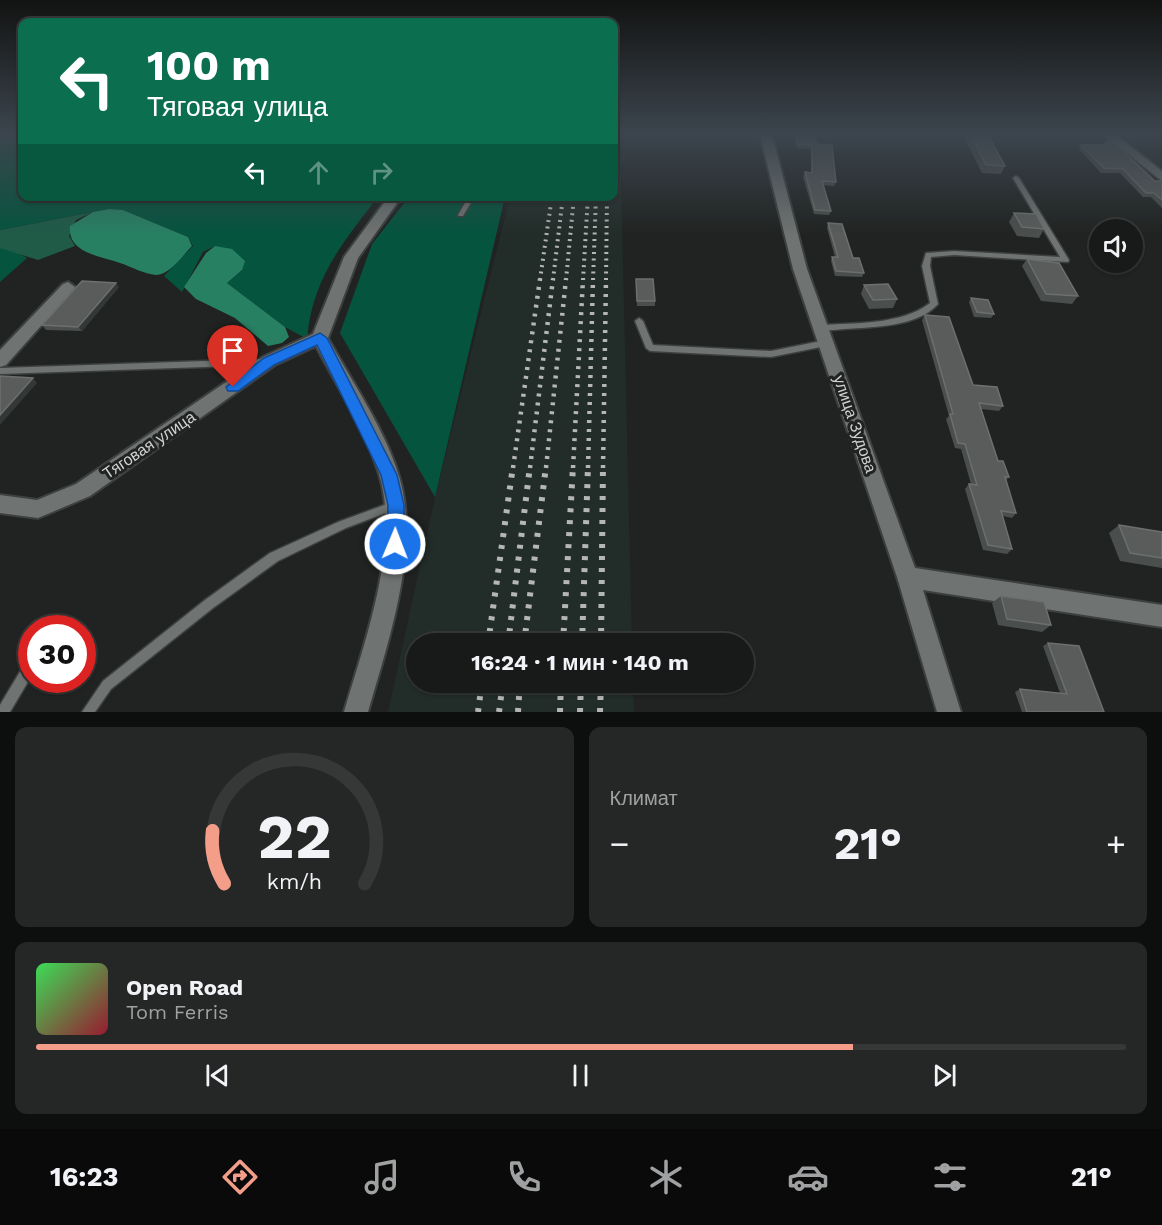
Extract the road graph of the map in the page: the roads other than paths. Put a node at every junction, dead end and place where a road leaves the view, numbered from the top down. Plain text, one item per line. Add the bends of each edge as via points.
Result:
1 (774, 168) edge
2 (1016, 178) dead end
3 (392, 201) edge
4 (469, 201) edge
5 (461, 215) dead end
6 (68, 287) dead end
7 (639, 321) dead end
8 (823, 336) junction
9 (320, 338) junction
10 (0, 361) edge
11 (269, 361) junction
12 (0, 371) edge
13 (0, 504) edge
14 (396, 505) junction
15 (908, 577) junction
16 (1162, 616) edge
17 (18, 686) edge
18 (3, 712) edge
19 (88, 712) edge
20 (356, 712) edge
21 (949, 712) edge

1 - 8 street, улица Зудова via 800,269
2 - 8 lane via 1065,260 928,255 934,304 928,312
3 - 9 street via 351,257
4 - 5 lane
6 - 10 street
7 - 8 lane via 650,348 771,354
8 - 15 street, улица Зудова
9 - 11 street, Тяговая улица
9 - 14 street via 389,475
11 - 12 lane
11 - 13 street, Тяговая улица via 83,490 38,509
14 - 19 lane via 274,557 107,685
14 - 20 street via 395,544 380,625
15 - 16 street
15 - 21 street, улица Зудова
17 - 18 lane

